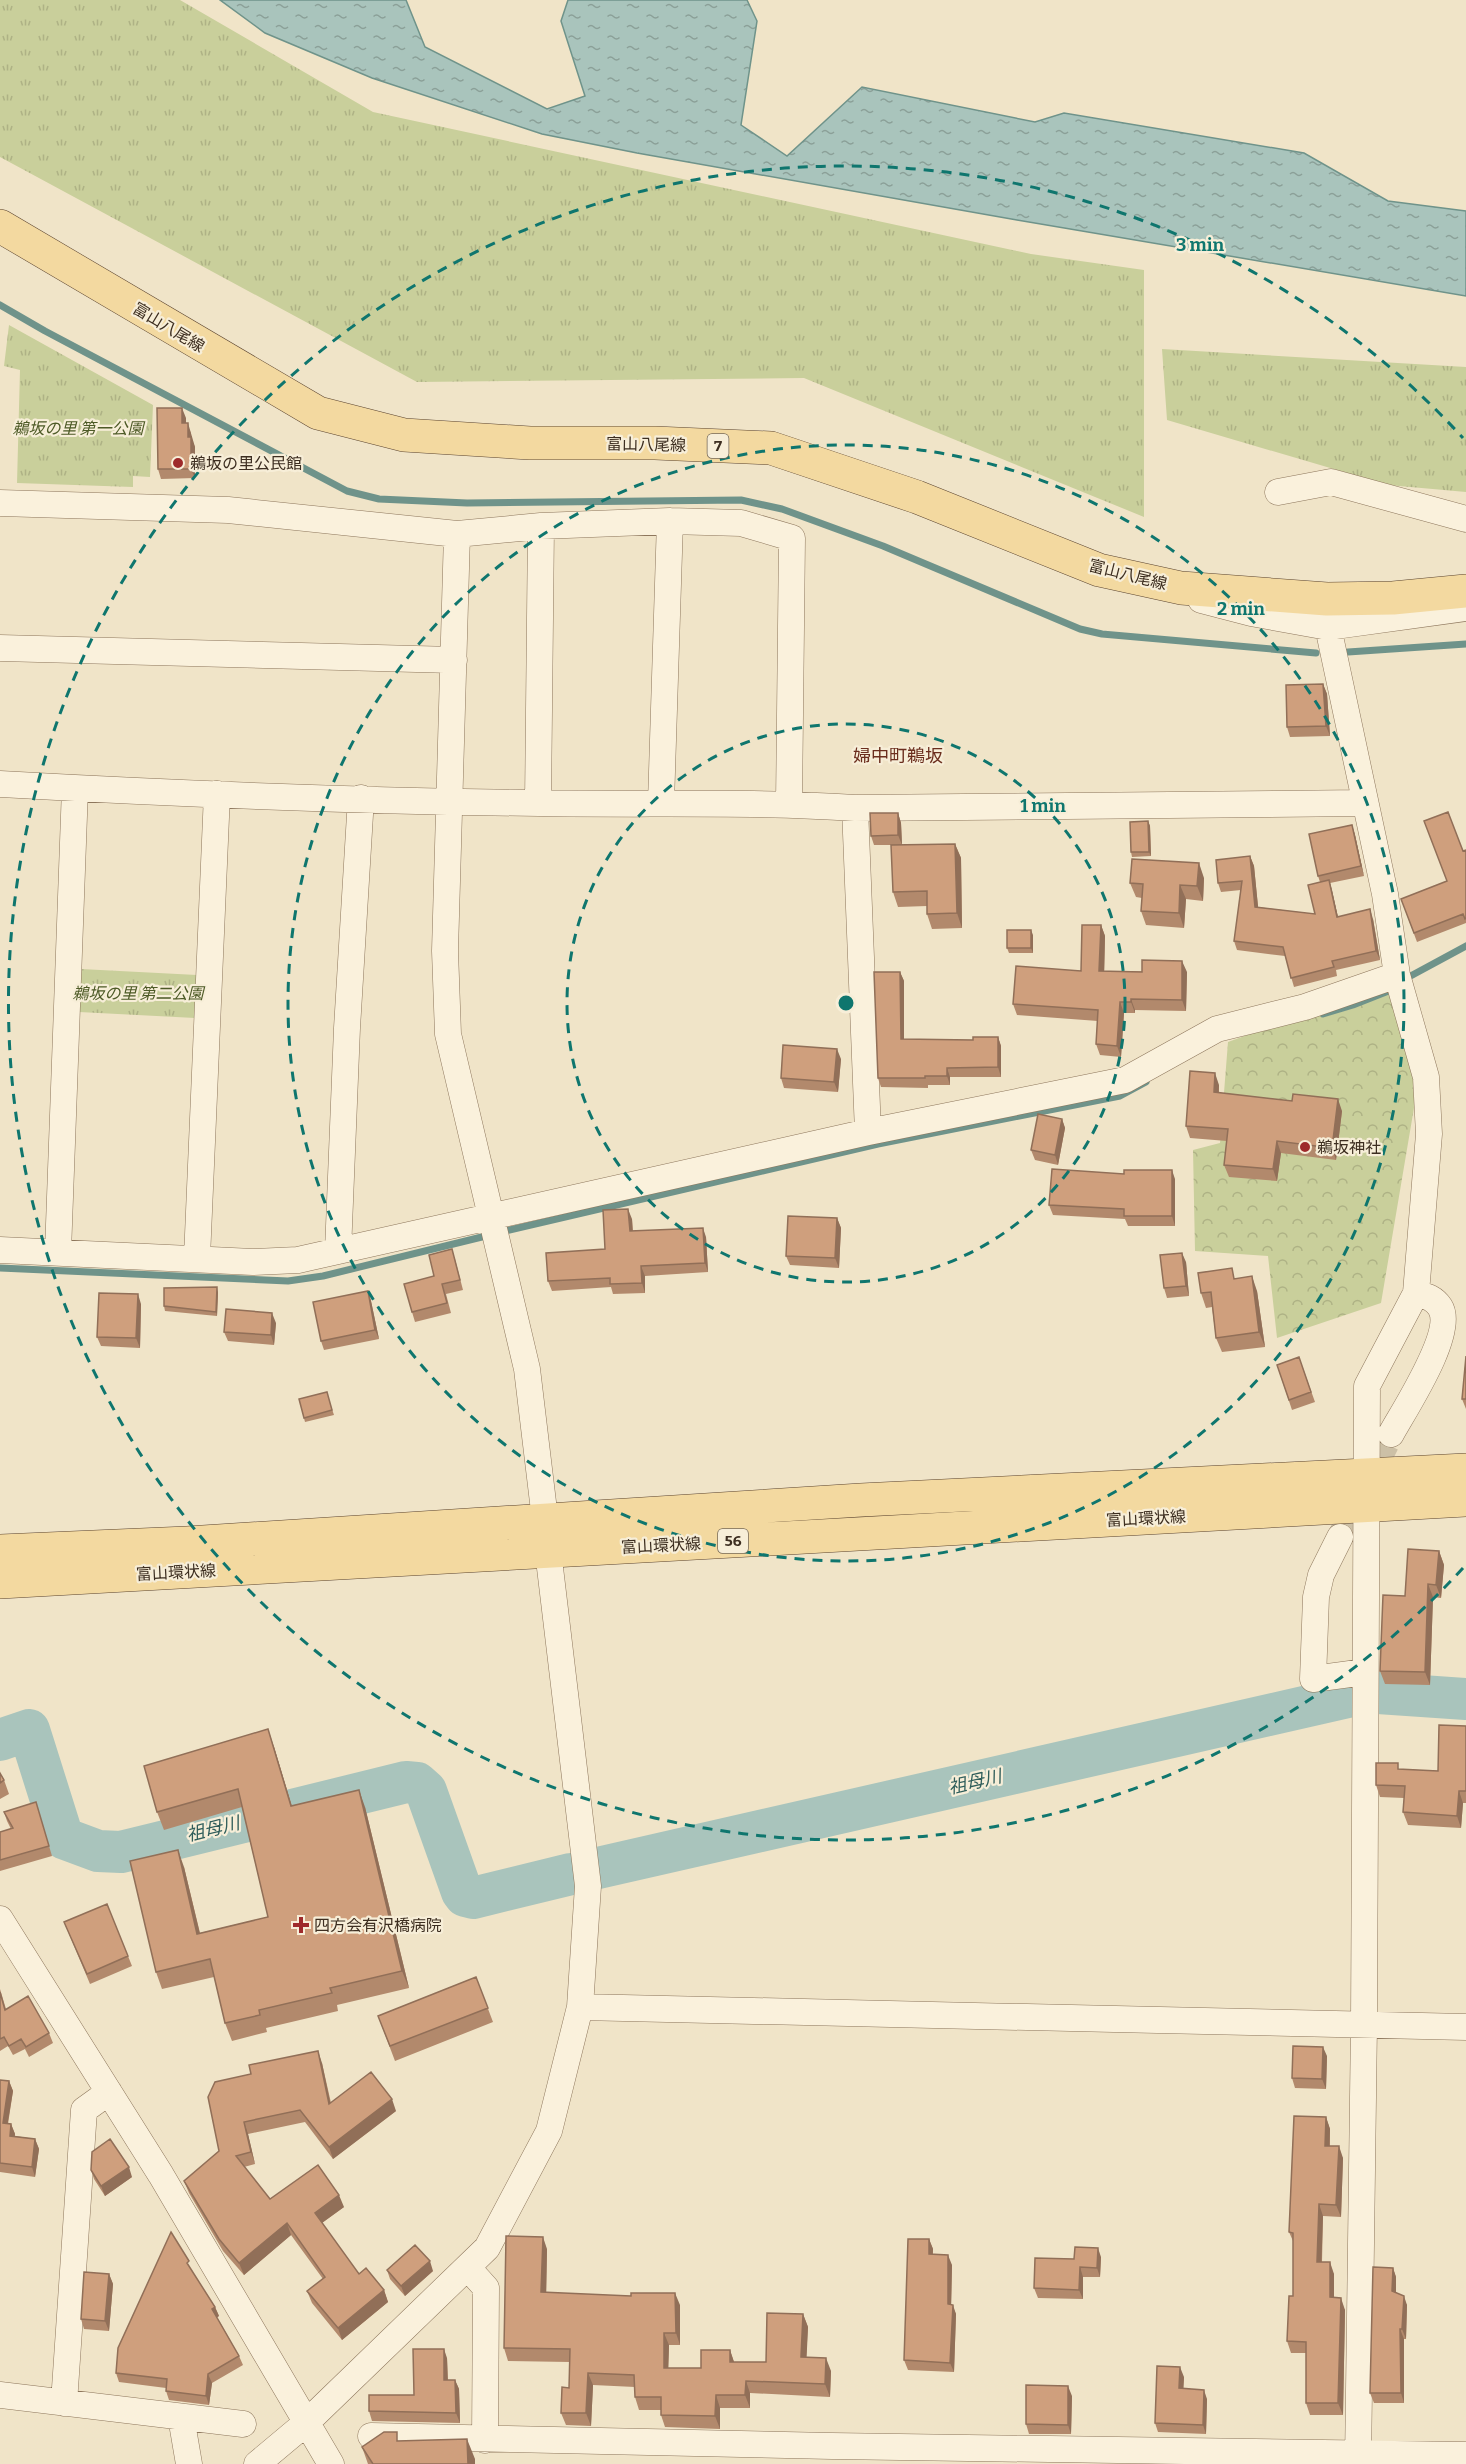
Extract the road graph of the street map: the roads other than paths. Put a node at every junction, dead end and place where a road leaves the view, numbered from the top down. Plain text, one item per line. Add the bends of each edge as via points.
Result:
1 (0, 226) edge
2 (1278, 492) dead end
3 (0, 503) edge
4 (1466, 519) edge
5 (670, 521) junction
6 (541, 525) junction
7 (457, 534) junction
8 (1100, 570) junction
9 (1466, 591) edge
10 (1466, 608) edge
11 (1328, 627) junction
12 (0, 648) edge
13 (453, 660) junction
14 (0, 784) edge
15 (75, 788) junction
16 (217, 794) junction
17 (361, 798) junction
18 (450, 800) junction
19 (538, 803) junction
20 (661, 803) junction
21 (1364, 803) junction
22 (789, 804) junction
23 (855, 808) junction
24 (1398, 980) junction
25 (868, 1132) junction
26 (491, 1215) junction
27 (0, 1250) edge
28 (338, 1251) junction
29 (58, 1252) junction
30 (197, 1258) junction
31 (1416, 1293) junction
32 (1391, 1434) tunnel mouth
33 (1466, 1470) edge
34 (1367, 1490) junction
35 (1466, 1500) edge
36 (545, 1519) junction
37 (1340, 1537) tunnel mouth
38 (0, 1551) edge
39 (548, 1551) junction
40 (0, 1582) edge
41 (1365, 1672) junction
42 (0, 1919) edge
43 (580, 2007) junction
44 (1364, 2024) junction
45 (1466, 2027) edge
46 (109, 2092) junction
47 (468, 2268) junction
48 (0, 2394) edge
49 (64, 2403) junction
50 (181, 2417) junction
51 (306, 2423) junction
52 (243, 2424) dead end
53 (371, 2436) dead end
54 (485, 2440) junction
55 (1466, 2455) edge
56 (1358, 2459) edge
57 (189, 2464) edge
58 (257, 2464) edge
59 (331, 2464) edge

1 - 8 main road, 富山八尾線 / 7 via 318,413 404,435 530,443 771,448 917,497
2 - 4 street via 1331,482
3 - 7 street via 228,510
5 - 6 street
5 - 20 street
5 - 22 street via 741,523 792,538
6 - 7 street
6 - 19 street
7 - 13 street
8 - 9 main road, 富山八尾線 / 7 via 1181,588 1327,599
8 - 11 street via 1137,584 1251,613
10 - 11 street
11 - 21 street
12 - 13 street
13 - 18 street
14 - 15 street
15 - 16 street
15 - 29 street
16 - 17 street
16 - 30 street
17 - 18 street
17 - 28 street
18 - 19 street
18 - 26 street via 445,951 448,1034
19 - 20 street
20 - 22 street
21 - 23 street
21 - 24 street via 1385,894
22 - 23 street
23 - 25 street
24 - 25 street via 1216,1029 1125,1080
24 - 31 street via 1426,1077 1429,1134
25 - 26 street
26 - 28 street
26 - 36 street via 527,1370
27 - 29 street
28 - 30 street via 298,1260
29 - 30 street
31 - 32 street via 1432,1298 1441,1308 1442,1324 1436,1353
31 - 34 street via 1367,1386
33 - 34 main road, 富山環状線 / 56
34 - 35 main road, 富山環状線 / 56
34 - 36 main road, 富山環状線 / 56
34 - 39 main road, 富山環状線 / 56
34 - 41 street
36 - 38 main road, 富山環状線 / 56
37 - 41 street via 1316,1597 1313,1679
39 - 40 main road, 富山環状線 / 56
39 - 43 street via 588,1886
41 - 44 street
42 - 46 street
43 - 44 street
43 - 47 street via 549,2131 487,2248
44 - 45 street
44 - 56 street
46 - 49 street via 84,2110
46 - 51 street
47 - 51 street
47 - 54 street via 486,2288
48 - 49 street
49 - 50 street
50 - 52 street
50 - 57 street
51 - 58 street
51 - 59 street
53 - 54 street
54 - 56 street
55 - 56 street

